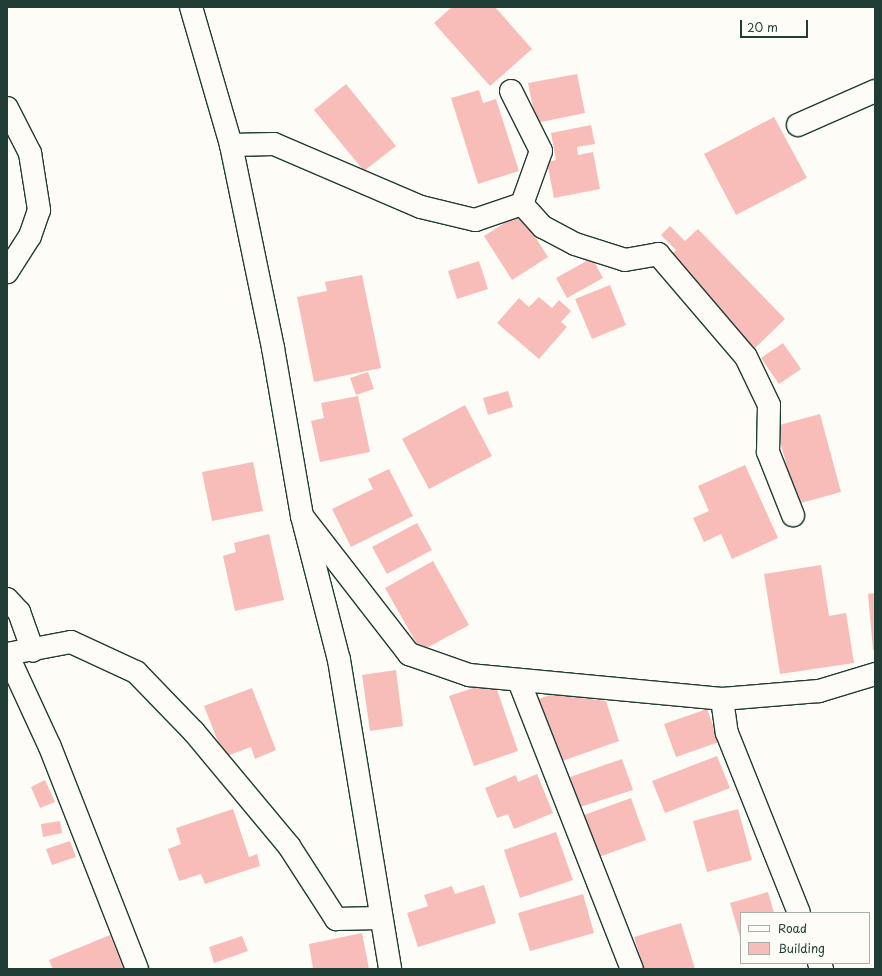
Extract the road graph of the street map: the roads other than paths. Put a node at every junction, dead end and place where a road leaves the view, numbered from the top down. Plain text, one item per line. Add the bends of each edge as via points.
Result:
1 (191, 7) edge
2 (511, 91) dead end
3 (875, 91) edge
4 (7, 108) edge
5 (798, 125) dead end
6 (231, 145) junction
7 (522, 204) junction
8 (7, 272) edge
9 (792, 515) dead end
10 (302, 516) junction
11 (7, 598) edge
12 (33, 651) junction
13 (7, 654) edge
14 (875, 674) edge
15 (519, 681) junction
16 (722, 699) junction
17 (799, 912) edge
18 (379, 918) junction
19 (137, 969) edge
20 (390, 969) edge
21 (632, 969) edge

1 - 6 street
2 - 7 street via 541,151
3 - 5 street
4 - 8 street via 30,152 38,210 30,236
6 - 7 street via 274,144 421,207 475,220
6 - 10 street via 273,348
7 - 9 street via 543,227 575,244 625,260 658,254 746,357 768,405 768,452
10 - 15 street via 409,654 469,676
10 - 18 street via 339,660
11 - 12 street via 19,612
12 - 13 street
12 - 18 street via 71,642 136,672 194,732 289,846 336,919
13 - 19 street via 50,747
14 - 16 street via 819,691
15 - 16 street
15 - 21 street
16 - 17 street via 727,733
18 - 20 street

